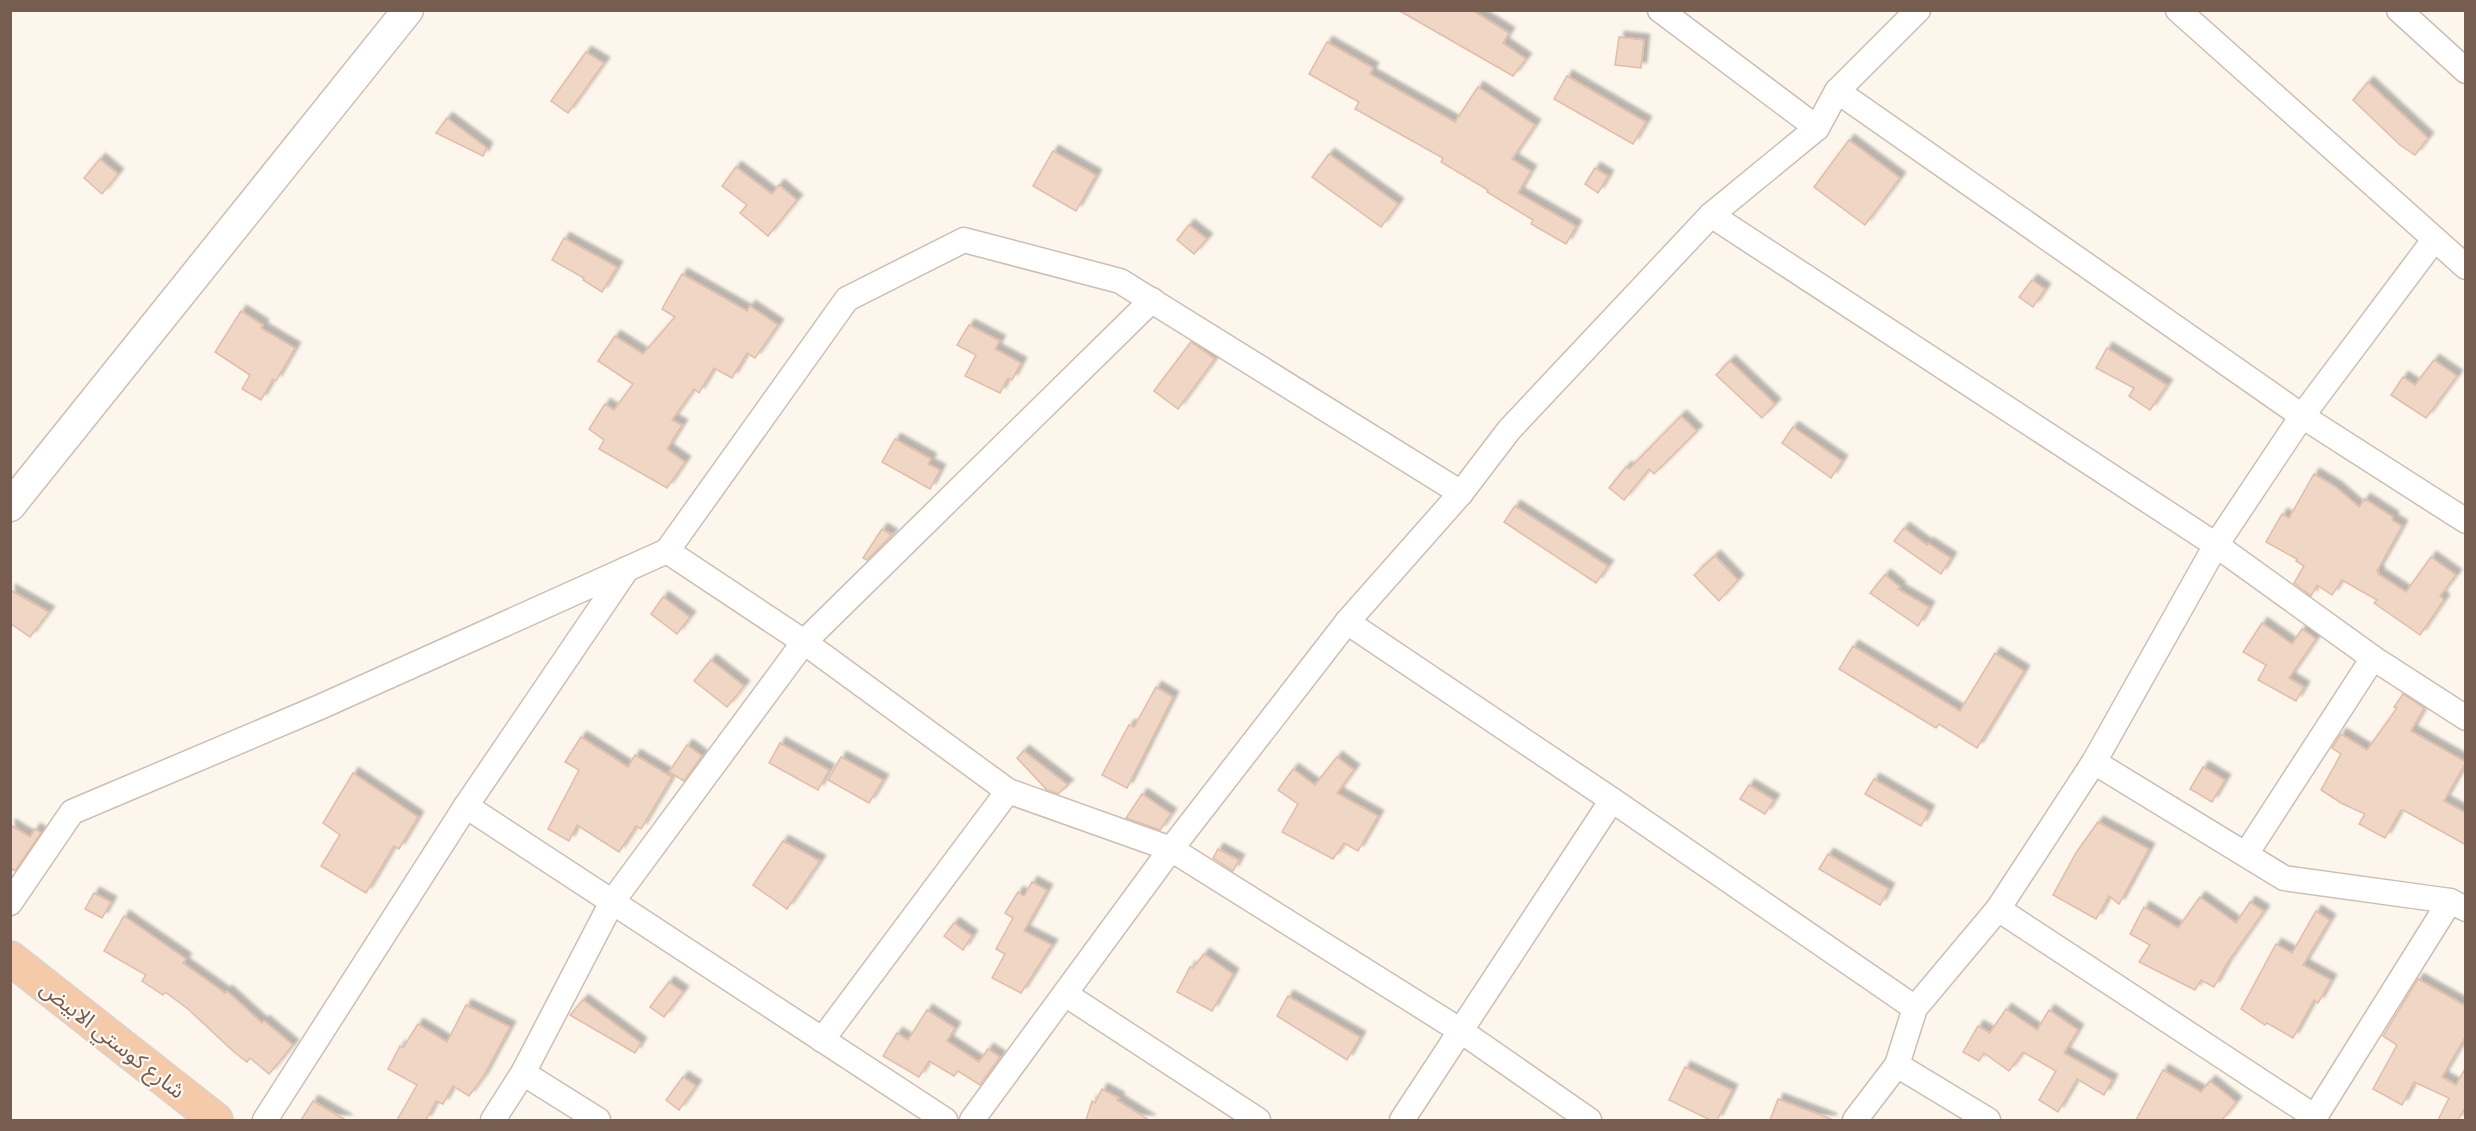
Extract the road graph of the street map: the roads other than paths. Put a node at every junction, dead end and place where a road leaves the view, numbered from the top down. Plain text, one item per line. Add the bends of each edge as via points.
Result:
1 (408, 10) edge
2 (1660, 10) edge
3 (1918, 10) edge
4 (2399, 10) edge
5 (2184, 13) edge
6 (2466, 71) edge
7 (1837, 91) junction
8 (1816, 128) junction
9 (1711, 215) junction
10 (2434, 240) junction
11 (2466, 267) edge
12 (1152, 300) junction
13 (2302, 416) junction
14 (1461, 493) junction
15 (10, 506) edge
16 (2466, 521) edge
17 (2216, 545) junction
18 (667, 551) junction
19 (627, 569) junction
20 (1347, 622) junction
21 (804, 642) junction
22 (2373, 657) junction
23 (2466, 718) edge
24 (2094, 762) junction
25 (1008, 791) junction
26 (1612, 800) junction
27 (466, 806) junction
28 (1171, 849) junction
29 (2246, 854) junction
30 (612, 902) junction
31 (10, 903) edge
32 (2458, 905) edge
33 (1998, 909) junction
34 (10, 958) edge
35 (1065, 994) junction
36 (1915, 1008) junction
37 (1461, 1031) junction
38 (822, 1040) junction
39 (1897, 1065) junction
40 (523, 1073) junction
41 (2314, 1119) edge
42 (216, 1120) edge
43 (265, 1120) edge
44 (493, 1120) edge
45 (598, 1120) edge
46 (945, 1120) edge
47 (972, 1120) edge
48 (1258, 1120) edge
49 (1402, 1120) edge
50 (1589, 1120) edge
51 (1855, 1120) edge
52 (1988, 1120) edge

1 - 15 street
2 - 8 street
3 - 7 street
4 - 6 street
5 - 10 street
7 - 8 street
7 - 13 street
8 - 9 street
9 - 14 street via 1509,430
9 - 17 street
10 - 11 street
10 - 13 street
12 - 14 street
12 - 18 street via 1120,281 964,240 847,299
12 - 21 street
13 - 16 street
13 - 17 street
14 - 20 street
17 - 22 street
17 - 24 street
18 - 19 street
18 - 21 street
19 - 27 street
19 - 31 street via 320,708 72,813
20 - 26 street
20 - 28 street
21 - 25 street
21 - 30 street
22 - 23 street
22 - 29 street
24 - 29 street
24 - 33 street
25 - 28 street
25 - 38 street
26 - 36 street
26 - 37 street
27 - 30 street
27 - 43 street
28 - 35 street
28 - 37 street
29 - 32 street via 2284,878
30 - 38 street
30 - 40 street
32 - 41 street
33 - 36 street
33 - 41 street
34 - 42 highway, شارع كوستي الابيض
35 - 47 street
35 - 48 street
36 - 39 street
37 - 49 street
37 - 50 street
38 - 46 street
39 - 51 street
39 - 52 street
40 - 44 street
40 - 45 street

